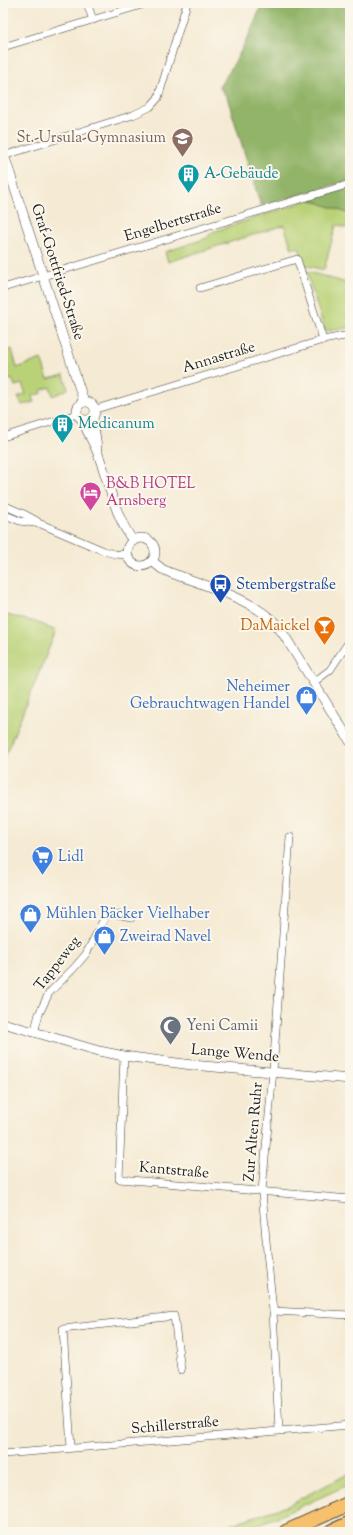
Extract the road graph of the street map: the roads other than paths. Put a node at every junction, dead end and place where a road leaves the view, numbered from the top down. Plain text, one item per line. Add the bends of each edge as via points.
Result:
1 (87, 3) edge
2 (148, 3) edge
3 (187, 3) edge
4 (92, 20) junction
5 (3, 46) edge
6 (3, 154) edge
7 (350, 184) edge
8 (43, 276) junction
9 (3, 288) edge
10 (200, 288) dead end
11 (350, 335) edge
12 (323, 340) junction
13 (84, 402) junction
14 (96, 409) junction
15 (80, 417) junction
16 (93, 418) junction
17 (3, 437) edge
18 (98, 453) junction
19 (3, 506) edge
20 (3, 514) edge
21 (41, 524) junction
22 (133, 541) junction
23 (128, 555) junction
24 (152, 561) junction
25 (350, 640) edge
26 (314, 682) junction
27 (350, 742) edge
28 (290, 837) dead end
29 (130, 918) dead end
30 (3, 1023) edge
31 (34, 1033) junction
32 (124, 1056) junction
33 (273, 1071) junction
34 (350, 1079) edge
35 (262, 1191) junction
36 (350, 1199) edge
37 (273, 1311) junction
38 (350, 1315) edge
39 (181, 1370) dead end
40 (350, 1425) edge
41 (279, 1430) junction
42 (71, 1447) junction
43 (3, 1454) edge
44 (350, 1503) edge
45 (350, 1524) edge
46 (286, 1532) edge
47 (331, 1532) edge

1 - 4 street
2 - 4 street
3 - 6 street via 155,102 133,115
4 - 5 street
6 - 8 street, Graf-Gottfried-Straße
7 - 8 street, Engelbertstraße
8 - 9 street, Engelbertstraße
8 - 13 street, Graf-Gottfried-Straße
10 - 12 street via 297,259
11 - 12 street, Annastraße
12 - 14 street, Annastraße
13 - 14 street via 91,403
13 - 15 street via 79,405
14 - 16 street
15 - 16 street via 88,420
15 - 17 street
15 - 18 street
16 - 18 street
18 - 22 street via 118,516
19 - 21 street
20 - 21 street via 20,521
21 - 23 street via 104,551
22 - 23 street via 128,548
22 - 24 street via 145,539 153,544 155,552
23 - 24 street via 133,563 140,566
24 - 26 street via 162,569 252,606 274,622
25 - 26 street via 330,670
26 - 27 street
28 - 33 street, Zur Alten Ruhr
29 - 31 street, Tappeweg via 107,913 86,954 48,993
30 - 31 street, Lange Wende
31 - 32 street, Lange Wende
32 - 33 street, Lange Wende
32 - 35 street, Kantstraße via 119,1179
33 - 34 street, Lange Wende
33 - 35 street, Zur Alten Ruhr
35 - 36 street, Kantstraße
35 - 37 street, Zur Alten Ruhr
37 - 38 street
37 - 41 street, Zur Alten Ruhr
39 - 42 street via 174,1316 62,1329
40 - 41 street, Schillerstraße
41 - 42 street, Schillerstraße
42 - 43 street, Schillerstraße
44 - 46 highway
45 - 47 highway

